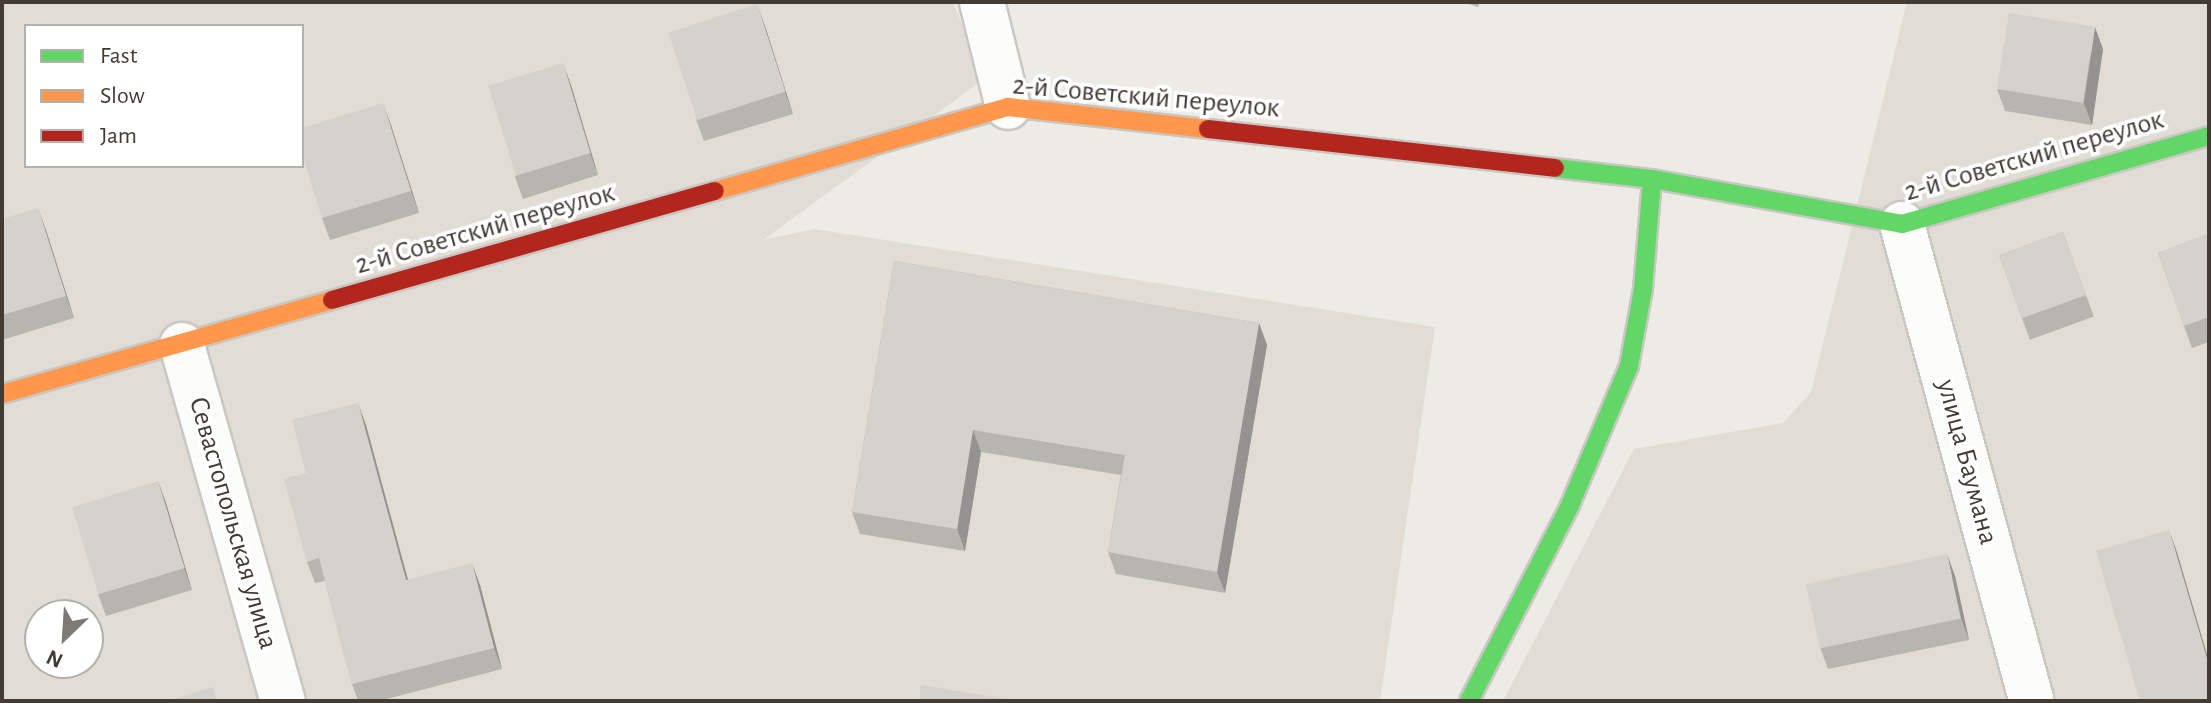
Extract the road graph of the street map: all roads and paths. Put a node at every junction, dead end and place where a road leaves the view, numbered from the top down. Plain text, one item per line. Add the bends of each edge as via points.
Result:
1 (982, 2) edge
2 (1008, 107) junction
3 (2209, 136) edge
4 (1652, 179) junction
5 (1902, 224) junction
6 (182, 345) junction
7 (2, 394) edge
8 (283, 701) edge
9 (1469, 701) edge
10 (2032, 701) edge

1 - 2 street
2 - 4 street, 2-й Советский переулок
2 - 6 street, 2-й Советский переулок
3 - 5 street, 2-й Советский переулок
4 - 5 street, 2-й Советский переулок
4 - 9 street via 1629,366 1570,505
5 - 10 street, улица Баумана
6 - 7 street, 2-й Советский переулок
6 - 8 street, Севастопольская улица

